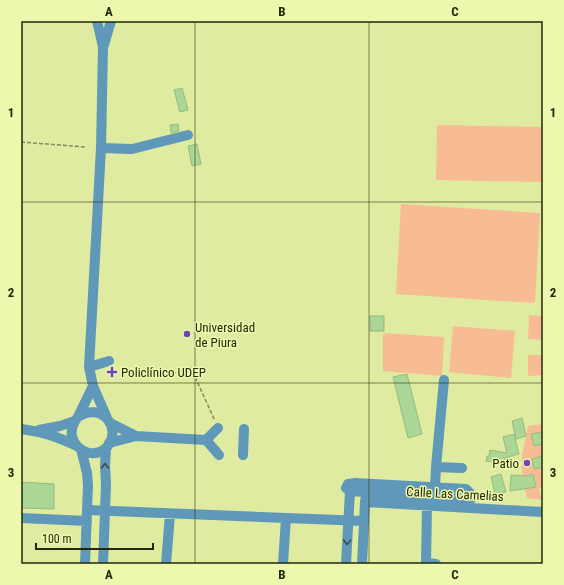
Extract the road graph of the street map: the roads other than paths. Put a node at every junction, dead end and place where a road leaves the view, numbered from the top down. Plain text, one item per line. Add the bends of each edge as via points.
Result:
1 (97, 21) edge
2 (111, 21) edge
3 (103, 47) junction
4 (188, 135) dead end
5 (100, 148) junction
6 (109, 361) dead end
7 (89, 367) junction
8 (444, 380) dead end
9 (93, 386) junction
10 (76, 419) junction
11 (109, 421) junction
12 (218, 428) road end
13 (21, 429) edge
14 (244, 429) dead end
15 (37, 431) junction
16 (136, 436) junction
17 (206, 440) junction
18 (108, 446) junction
19 (79, 448) junction
20 (219, 455) dead end
21 (243, 455) dead end
22 (436, 467) junction
23 (462, 468) dead end
24 (435, 487) junction
25 (350, 491) junction
26 (366, 497) junction
27 (427, 506) junction
28 (87, 510) junction
29 (105, 511) junction
30 (543, 512) edge
31 (170, 514) junction
32 (21, 518) edge
33 (286, 518) junction
34 (348, 520) junction
35 (87, 521) junction
36 (364, 521) junction
37 (85, 564) edge
38 (103, 564) edge
39 (166, 564) edge
40 (283, 564) edge
41 (346, 564) edge
42 (362, 564) edge
43 (429, 564) edge

1 - 3 street
2 - 3 street
3 - 5 street
4 - 5 street via 132,149
5 - 7 street
6 - 7 street
7 - 9 street
8 - 22 street
9 - 10 street
9 - 11 street
10 - 11 street via 93,412 103,415
10 - 15 street
10 - 19 street via 72,426 72,436
11 - 16 street
11 - 18 street via 112,433
12 - 17 street
13 - 15 street
14 - 21 street
15 - 19 street via 56,436
16 - 17 street
16 - 18 street
17 - 20 street
18 - 19 street via 91,453
29 -> 18 street via 105,465
19 - 28 street via 87,473
22 - 23 street
22 - 24 street
24 - 25 street via 354,483 348,484 346,488
24 - 26 street via 466,489 471,499
25 - 26 street
25 - 34 street
26 - 27 street, Calle Las Camelias
26 - 36 street
27 - 30 street, Calle Las Camelias
27 - 43 street
28 - 29 street
28 - 35 street
29 - 31 street
29 - 38 street
31 - 33 street
31 - 39 street
32 - 35 street
33 - 34 street
33 - 40 street
34 - 36 street
34 -> 41 street
35 - 37 street
36 - 42 street

